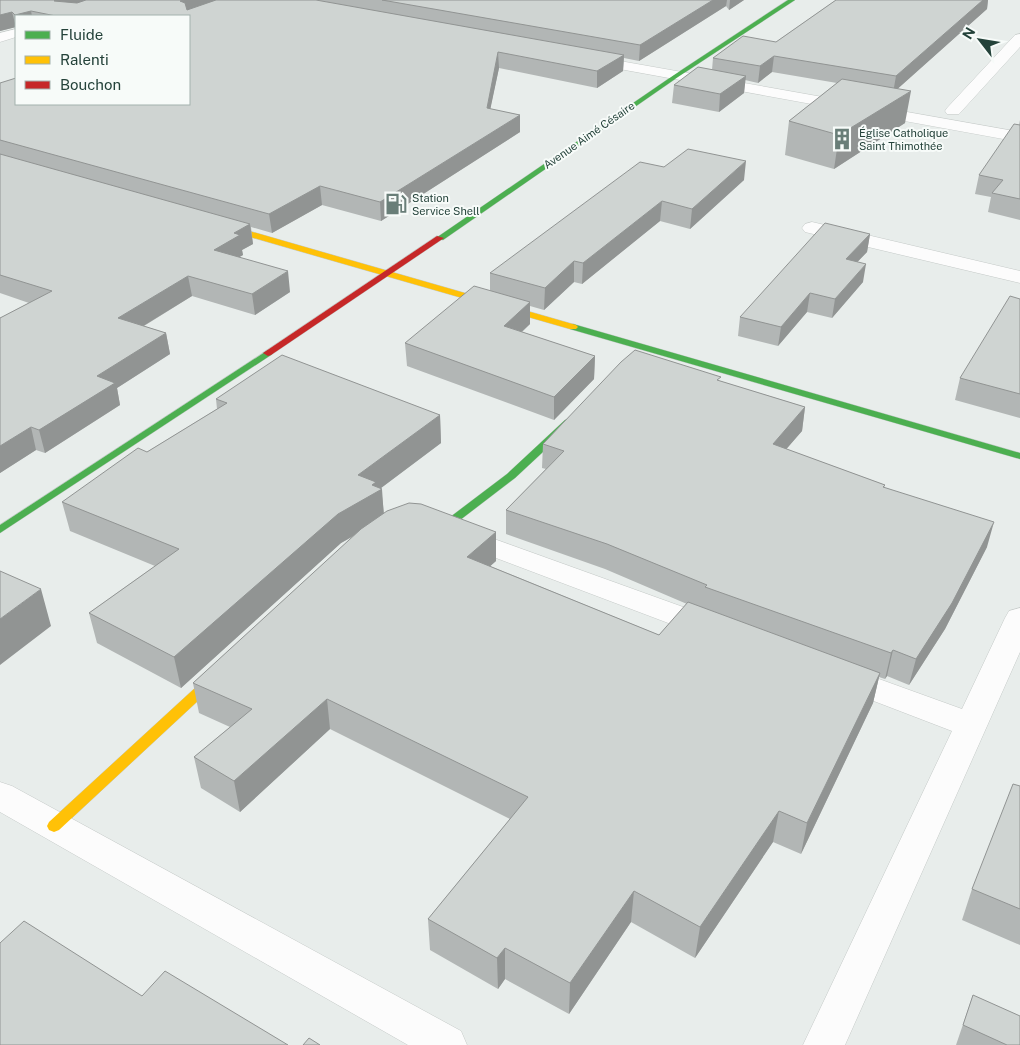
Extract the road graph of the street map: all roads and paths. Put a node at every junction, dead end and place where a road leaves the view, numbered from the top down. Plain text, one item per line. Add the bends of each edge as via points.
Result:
1 (792, 0) edge
2 (15, 33) edge
3 (0, 38) edge
4 (1020, 38) edge
5 (569, 56) edge
6 (676, 76) junction
7 (953, 111) dead end
8 (1020, 137) edge
9 (201, 220) edge
10 (812, 228) dead end
11 (388, 274) junction
12 (1020, 277) edge
13 (575, 416) edge
14 (1020, 456) edge
15 (413, 521) edge
16 (443, 528) junction
17 (0, 530) edge
18 (1020, 618) edge
19 (739, 639) edge
20 (236, 658) edge
21 (814, 666) edge
22 (971, 725) junction
23 (0, 795) edge
24 (54, 826) junction
25 (446, 1045) edge
26 (824, 1045) edge

1 - 6 street, Avenue Aimé Césaire
2 - 3 street
4 - 7 street
5 - 6 street
6 - 8 street
6 - 11 street, Avenue Aimé Césaire
9 - 11 street
10 - 12 street
11 - 14 street via 635,350
11 - 17 street, Avenue Aimé Césaire
13 - 16 street via 511,476
15 - 16 street
16 - 19 street
18 - 22 street
20 - 24 street
21 - 22 street
22 - 26 street
23 - 24 street
24 - 25 street

